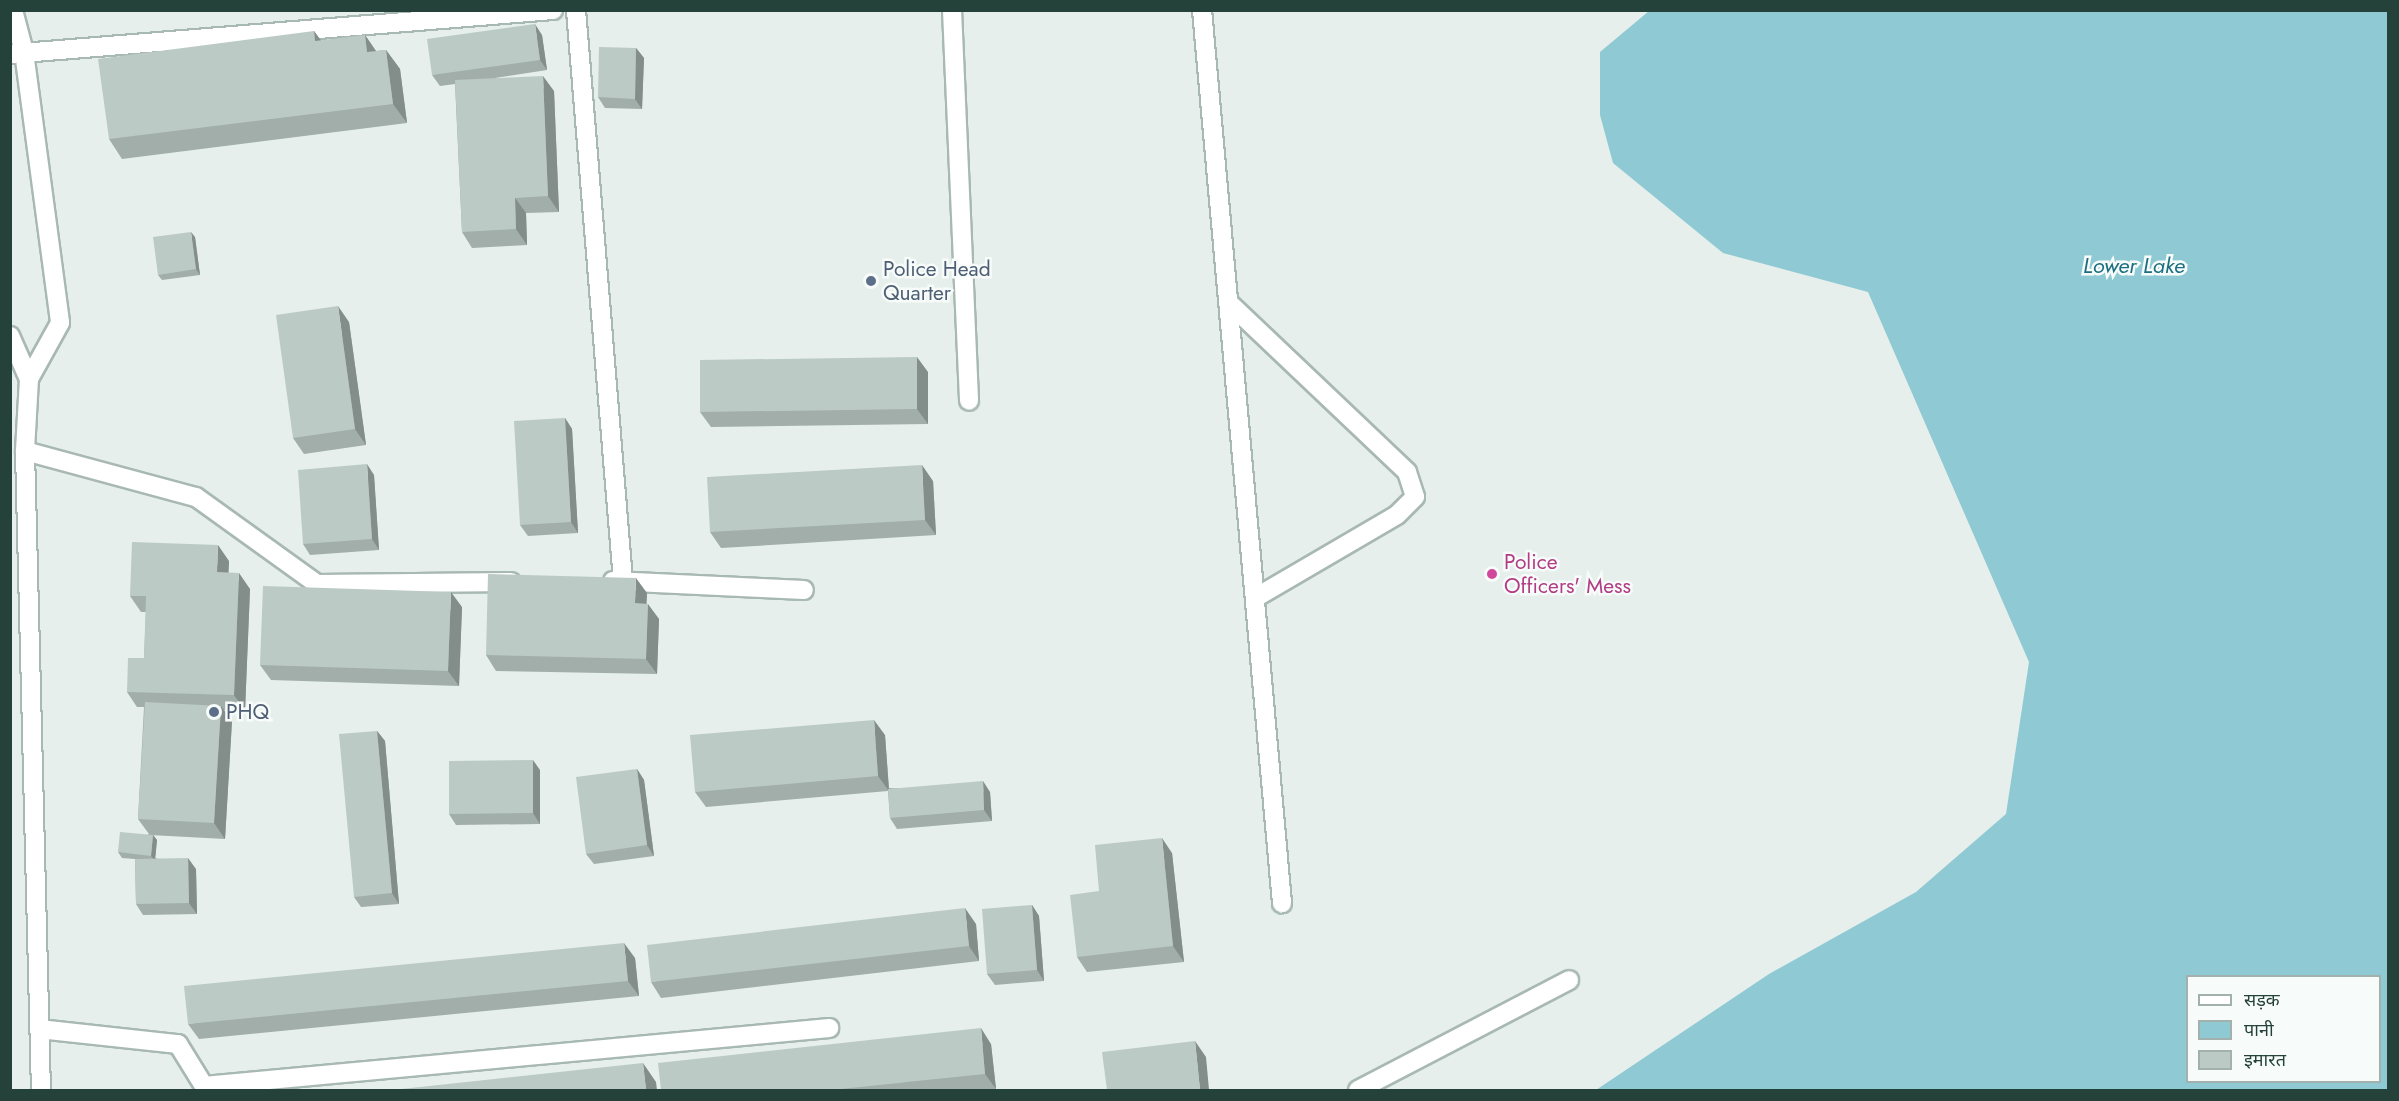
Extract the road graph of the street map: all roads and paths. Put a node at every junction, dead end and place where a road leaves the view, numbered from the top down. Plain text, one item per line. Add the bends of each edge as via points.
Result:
1 (13, 10) edge
2 (553, 10) edge
3 (576, 10) edge
4 (952, 10) edge
5 (1202, 10) edge
6 (17, 53) edge
7 (1228, 302) junction
8 (10, 336) edge
9 (29, 379) junction
10 (969, 401) dead end
11 (25, 451) junction
12 (588, 581) edge
13 (623, 581) junction
14 (529, 582) edge
15 (804, 590) dead end
16 (1255, 598) junction
17 (1282, 903) dead end
18 (1569, 980) dead end
19 (829, 1028) dead end
20 (39, 1029) junction
21 (41, 1090) edge
22 (1358, 1090) edge

1 - 6 street
2 - 6 street
3 - 13 street
4 - 10 street
5 - 7 street
6 - 9 street via 60,323
7 - 16 street
7 - 16 street via 1407,472 1415,497 1397,515
8 - 9 street
9 - 11 street
11 - 14 street via 196,497 317,584
11 - 20 street
12 - 13 street
13 - 15 street
16 - 17 street
18 - 22 street
19 - 20 street via 204,1086 178,1044
20 - 21 street

